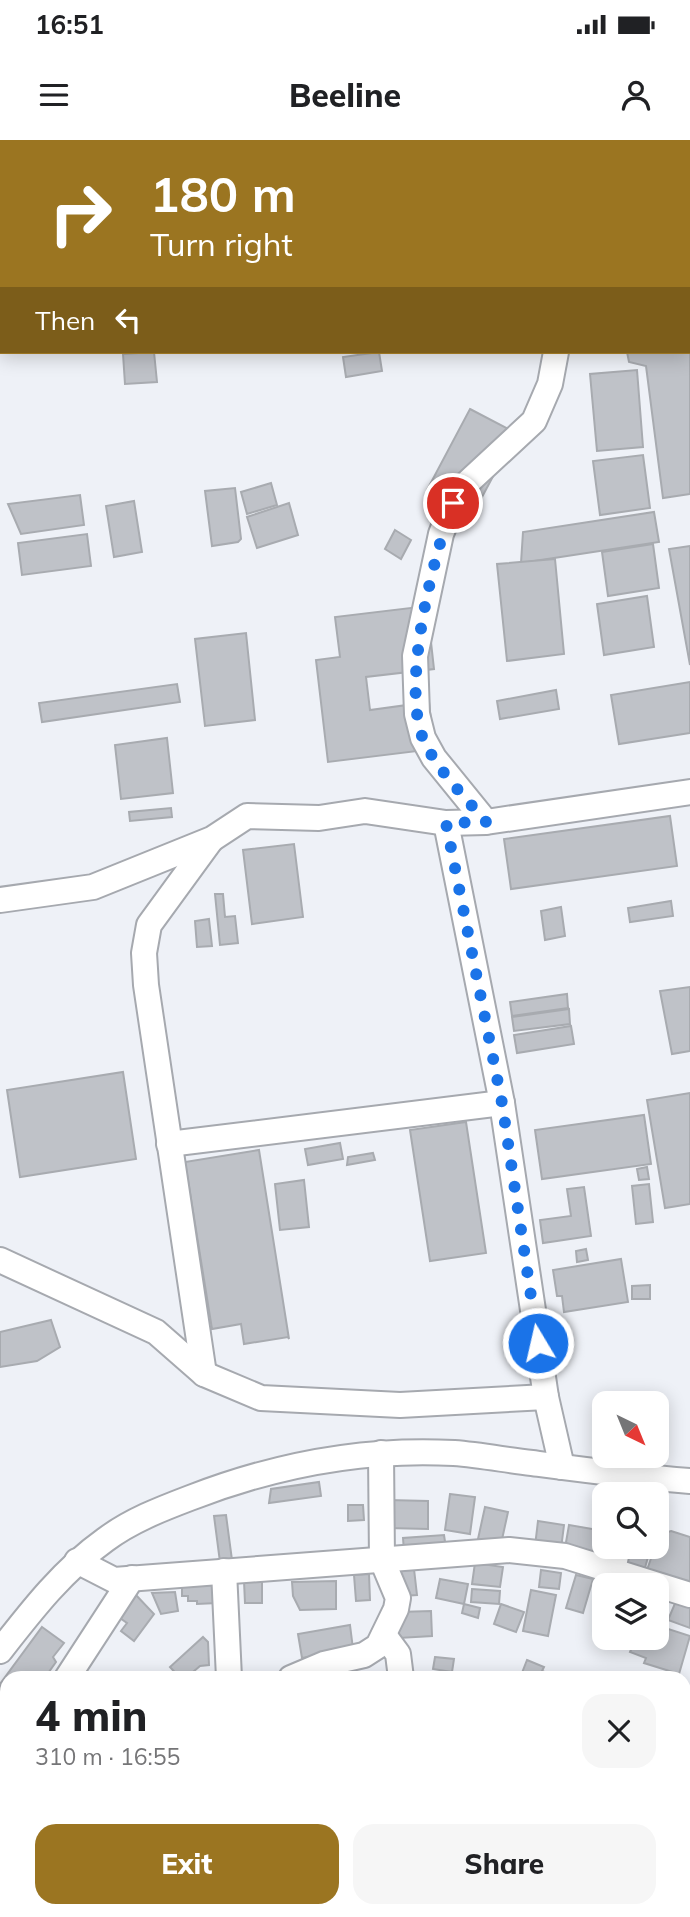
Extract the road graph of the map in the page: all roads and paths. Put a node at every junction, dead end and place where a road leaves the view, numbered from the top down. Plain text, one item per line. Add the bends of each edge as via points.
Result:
1 (556, 354) edge
2 (690, 792) edge
3 (486, 822) junction
4 (446, 823) junction
5 (212, 839) junction
6 (0, 900) edge
7 (502, 1103) junction
8 (169, 1143) junction
9 (0, 1260) edge
10 (204, 1374) junction
11 (546, 1397) junction
12 (382, 1453) junction
13 (562, 1467) junction
14 (690, 1480) edge
15 (619, 1482) edge
16 (666, 1482) edge
17 (592, 1558) edge
18 (615, 1559) edge
19 (382, 1560) junction
20 (77, 1562) junction
21 (224, 1571) junction
22 (131, 1578) junction
23 (690, 1595) edge
24 (384, 1635) junction
25 (0, 1651) edge
26 (71, 1671) edge
27 (229, 1671) edge
28 (308, 1671) edge
29 (400, 1671) edge

1 - 3 street via 550,384 534,421 466,484 453,503 415,656 417,714 423,738
2 - 3 street
3 - 4 street
4 - 5 street via 365,811 319,818 247,816
4 - 7 street
5 - 6 street via 93,887
5 - 8 street via 149,925 144,953
7 - 8 street
7 - 11 street
8 - 10 street
9 - 10 street via 156,1332
10 - 11 street via 261,1398 400,1405
11 - 13 street
12 - 13 street via 457,1453
12 - 19 street
12 - 20 street via 345,1455 264,1472 216,1488 159,1510 107,1538
13 - 15 street
14 - 16 street
17 - 19 street via 509,1550
18 - 23 street
19 - 21 street
19 - 24 street via 398,1598
20 - 22 street via 114,1580
20 - 25 street via 42,1596
21 - 22 street
21 - 27 street
22 - 26 street
24 - 28 street via 378,1646 364,1655
24 - 29 street via 398,1654

